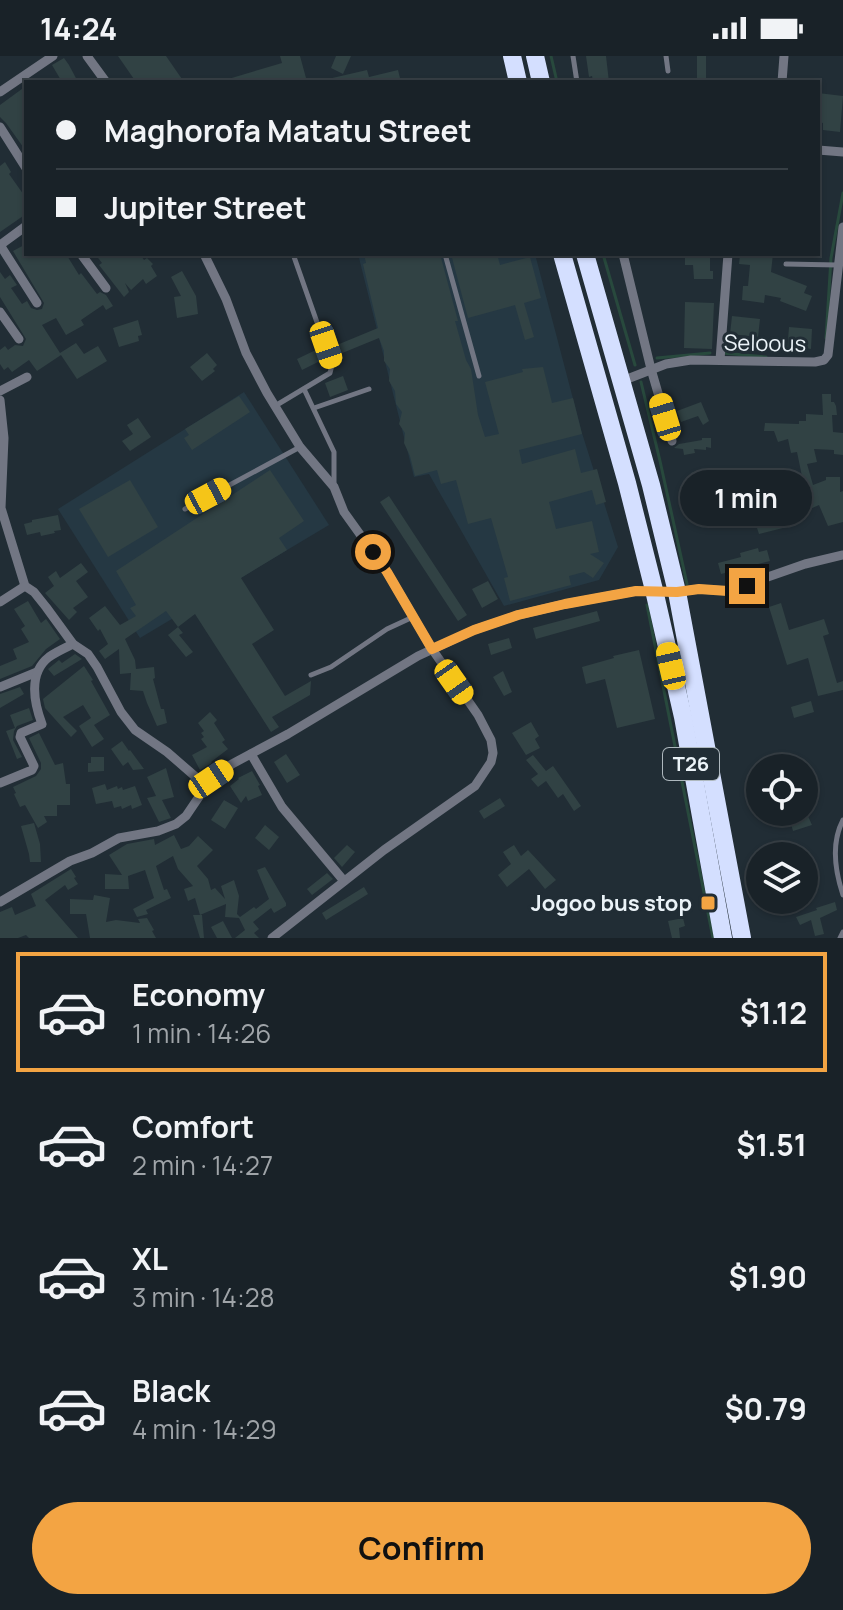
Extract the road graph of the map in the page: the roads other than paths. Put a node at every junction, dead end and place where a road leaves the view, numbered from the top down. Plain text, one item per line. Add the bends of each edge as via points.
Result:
1 (53, 56) edge
2 (87, 56) edge
3 (512, 56) edge
4 (535, 56) edge
5 (573, 56) edge
6 (666, 56) edge
7 (784, 56) edge
8 (668, 71) dead end
9 (105, 80) edge
10 (518, 80) edge
11 (541, 80) edge
12 (577, 80) edge
13 (782, 80) edge
14 (0, 92) edge
15 (0, 127) edge
16 (820, 150) edge
17 (843, 152) edge
18 (24, 165) edge
19 (24, 227) edge
20 (843, 227) edge
21 (0, 245) edge
22 (82, 256) edge
23 (205, 256) edge
24 (294, 256) edge
25 (446, 256) edge
26 (563, 256) edge
27 (588, 256) edge
28 (623, 256) edge
29 (728, 256) edge
30 (786, 264) dead end
31 (838, 265) junction
32 (106, 288) dead end
33 (37, 303) dead end
34 (839, 306) edge
35 (0, 312) edge
36 (19, 339) dead end
37 (720, 360) junction
38 (651, 369) junction
39 (479, 376) dead end
40 (27, 377) dead end
41 (622, 381) junction
42 (304, 389) junction
43 (369, 389) dead end
44 (0, 391) edge
45 (0, 400) edge
46 (275, 406) junction
47 (314, 408) junction
48 (672, 441) dead end
49 (300, 447) junction
50 (334, 487) junction
51 (185, 509) dead end
52 (3, 521) edge
53 (843, 555) edge
54 (25, 586) junction
55 (654, 590) junction
56 (677, 592) junction
57 (0, 602) edge
58 (413, 617) junction
59 (73, 644) junction
60 (432, 649) junction
61 (37, 672) junction
62 (311, 675) dead end
63 (0, 687) edge
64 (251, 754) junction
65 (211, 779) junction
66 (0, 783) edge
67 (843, 820) edge
68 (344, 881) junction
69 (843, 895) edge
70 (0, 902) edge
71 (843, 932) edge
72 (272, 938) edge
73 (723, 938) edge
74 (742, 938) edge
75 (840, 938) edge

1 - 14 street
2 - 9 street
3 - 10 highway
4 - 11 highway
5 - 12 lane
6 - 8 lane
7 - 13 street
15 - 18 street
16 - 17 street
19 - 21 street
20 - 31 street, Seloous
21 - 33 street
22 - 32 street
23 - 46 street
24 - 42 lane via 332,365 330,373
25 - 39 lane
26 - 55 highway, T26
27 - 41 highway, T26
28 - 38 street
29 - 37 street
30 - 31 lane
31 - 34 street, Seloous
34 - 37 street, Seloous via 824,360
35 - 36 street
37 - 38 street, Seloous
38 - 41 street, Seloous
38 - 48 street
40 - 44 street
41 - 56 highway, T26
42 - 46 lane
42 - 47 lane
43 - 47 lane
45 - 52 street
46 - 49 street
47 - 50 lane via 334,452
49 - 50 street
49 - 51 lane
50 - 58 street via 344,512
52 - 54 street
53 - 56 street via 728,591
54 - 57 street
54 - 59 street
55 - 56 street
55 - 60 street via 518,615
55 - 73 highway, T26
56 - 74 highway, T26
58 - 60 street
58 - 62 lane
59 - 61 street via 48,658
59 - 65 street via 88,654 135,730 197,778
60 - 64 street
60 - 68 street via 478,715 491,740 491,762 475,786
61 - 63 street
61 - 66 street via 36,706 42,724 20,737 34,766
64 - 65 street
64 - 68 street via 282,807
65 - 70 street via 176,824 119,838
67 - 69 lane via 835,855
68 - 72 street
71 - 75 lane

